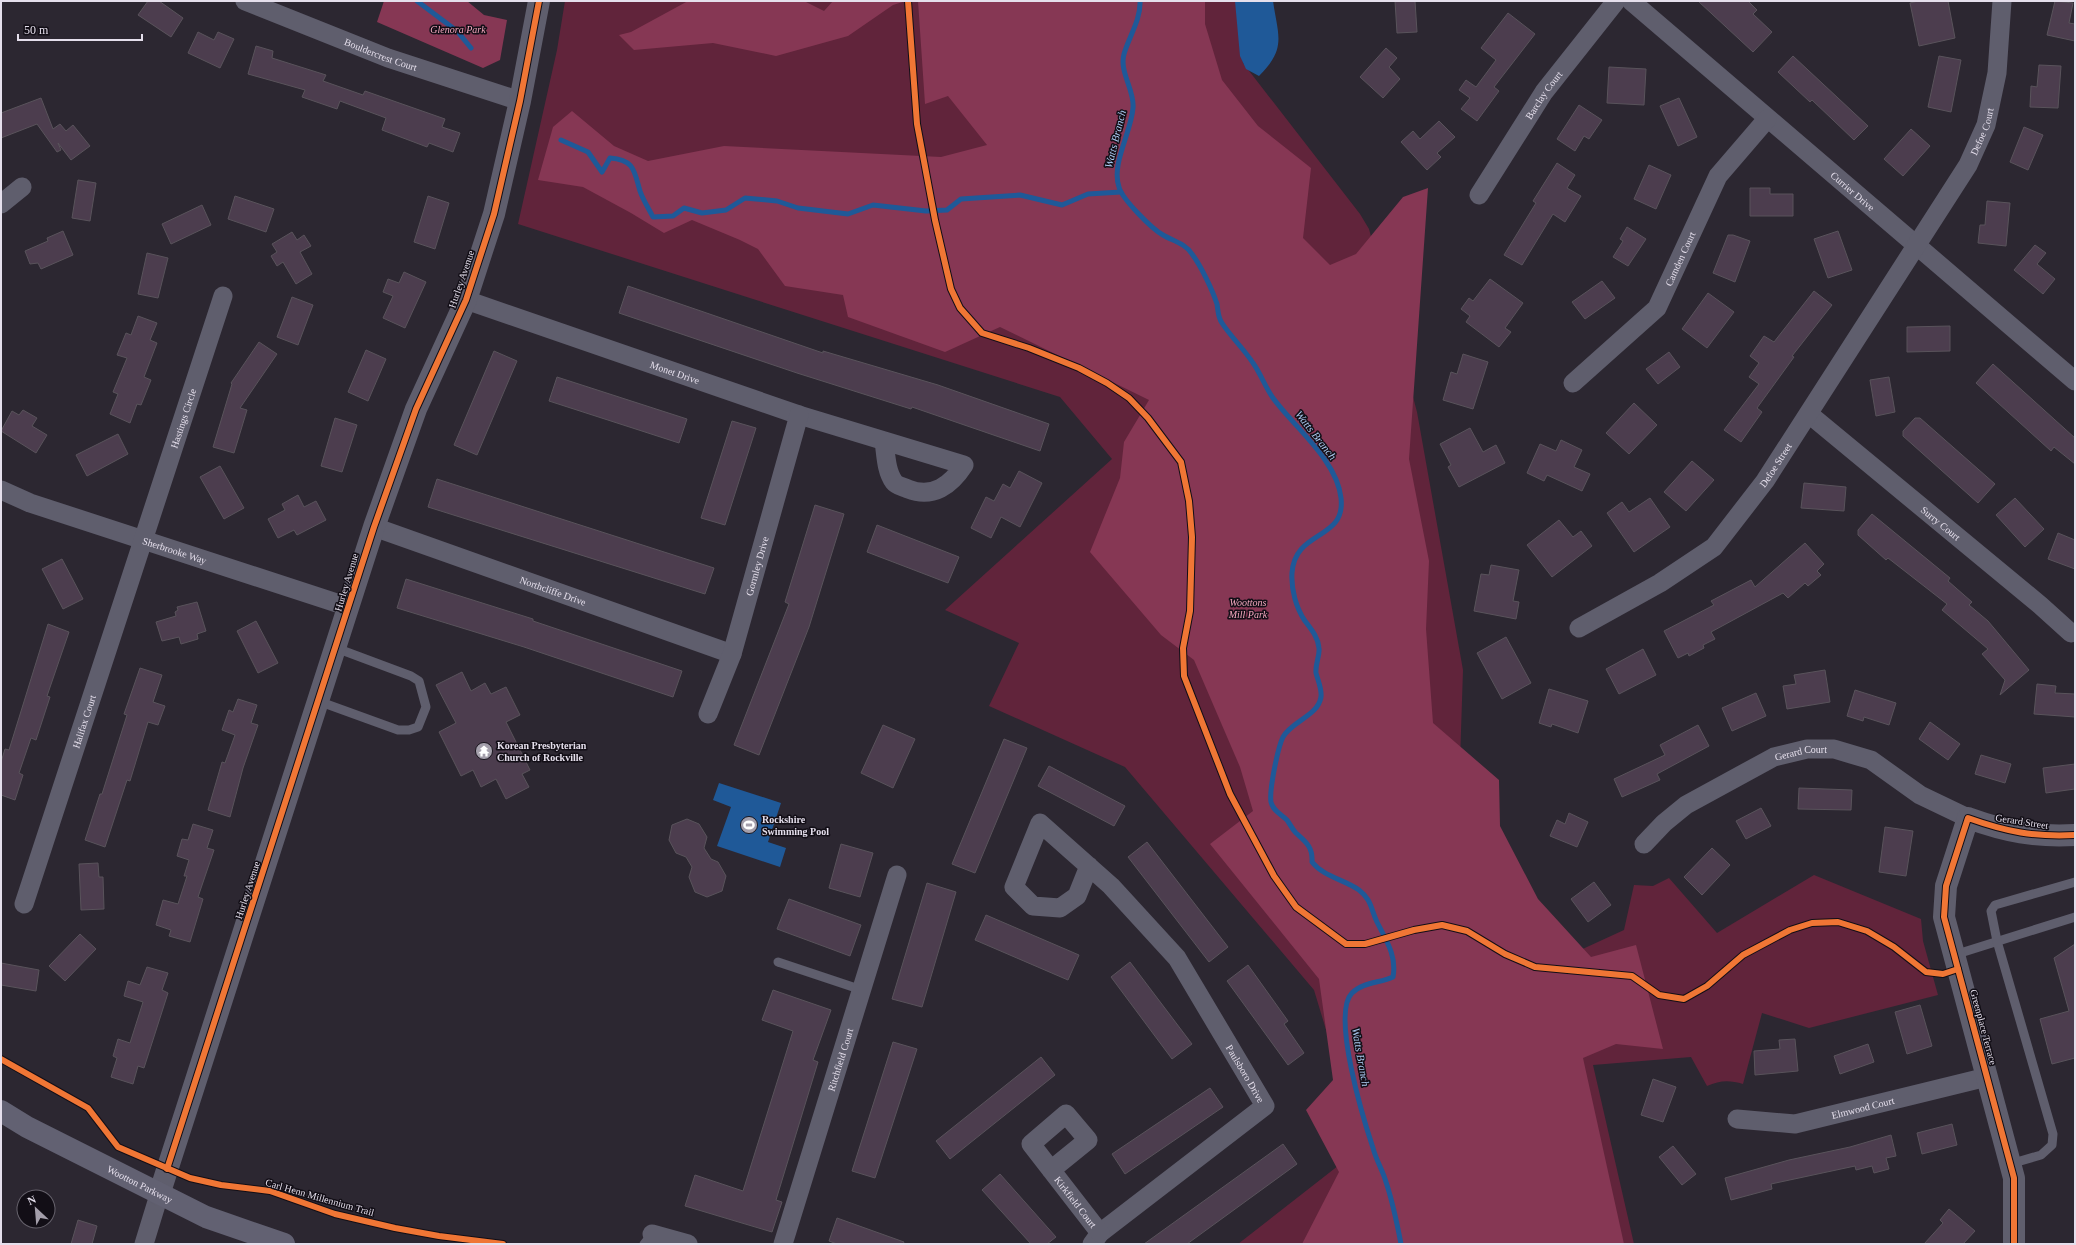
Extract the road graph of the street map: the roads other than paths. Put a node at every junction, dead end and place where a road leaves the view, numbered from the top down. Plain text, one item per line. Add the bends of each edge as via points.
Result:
1 (245, 1) edge
2 (539, 1) edge
3 (1616, 1) edge
4 (1631, 1) edge
5 (2002, 1) edge
6 (520, 101) junction
7 (1767, 119) junction
8 (22, 187) dead end
9 (1479, 195) dead end
10 (1, 204) edge
11 (1916, 246) junction
12 (222, 296) dead end
13 (466, 300) junction
14 (2075, 381) edge
15 (1573, 383) dead end
16 (1809, 414) junction
17 (799, 415) junction
18 (884, 441) dead end
19 (1, 490) edge
20 (374, 527) junction
21 (143, 540) junction
22 (349, 607) junction
23 (1579, 628) dead end
24 (2071, 633) dead end
25 (336, 648) junction
26 (732, 654) junction
27 (318, 701) junction
28 (708, 714) dead end
29 (1968, 818) junction
30 (2075, 835) edge
31 (1644, 844) dead end
32 (1089, 866) junction
33 (898, 875) dead end
34 (2075, 882) edge
35 (24, 904) dead end
36 (2075, 917) edge
37 (1997, 941) junction
38 (1954, 955) junction
39 (778, 962) dead end
40 (862, 990) junction
41 (1987, 1077) junction
42 (1, 1111) edge
43 (1737, 1119) dead end
44 (2010, 1164) junction
45 (1051, 1170) dead end
46 (159, 1195) junction
47 (1096, 1239) edge
48 (650, 1241) edge
49 (144, 1244) edge
50 (284, 1244) edge
51 (688, 1244) edge
52 (783, 1244) edge
53 (2014, 1244) edge

1 - 6 street, Bouldercrest Court via 388,58
2 - 6 street, Hurley Avenue
3 - 9 street, Barclay Court via 1544,92
4 - 7 street, Currier Drive
5 - 11 street, Defoe Court via 1997,73 1986,125 1968,165
6 - 13 street, Hurley Avenue via 494,214
7 - 11 street, Currier Drive
7 - 15 street, Camden Court via 1718,176 1657,308
8 - 10 street
11 - 14 street, Currier Drive
11 - 16 street, Defoe Street
12 - 21 street, Hastings Circle
13 - 17 street, Monet Drive
13 - 20 street, Hurley Avenue via 416,409
16 - 23 street, Defoe Street via 1765,481 1714,547 1660,583
16 - 24 street, Surry Court
17 - 18 street, Monet Drive
17 - 26 street, Gormley Drive
19 - 21 street, Sherbrooke Way via 30,503
20 - 22 street, Hurley Avenue
20 - 26 street, Northcliffe Drive
21 - 22 street, Sherbrooke Way
21 - 35 street, Halifax Court
22 - 25 street, Hurley Avenue
25 - 27 street, Hurley Avenue
25 - 27 lane via 415,678 424,692 426,707 418,726 409,730 398,730
26 - 28 street, Gormley Drive
27 - 46 street, Hurley Avenue
29 - 30 street, Gerard Street via 1996,828 2042,836
29 - 31 street, Gerard Court via 1920,795 1871,760 1834,749 1807,749 1774,757 1686,805
29 - 38 street, Greenplace Terrace via 1946,886 1944,917
32 - 32 street, Paulsboro Drive via 1040,823 1014,887 1033,906 1060,908 1077,896
32 - 47 street, Paulsboro Drive via 1111,886 1177,958 1265,1106
33 - 40 street, Ritchfield Court
34 - 37 lane via 1996,905 1991,911
36 - 37 lane
37 - 38 lane
37 - 44 lane via 2053,1134 2052,1145 2041,1155
38 - 41 street, Greenplace Terrace
39 - 40 lane
40 - 52 street, Ritchfield Court
41 - 43 street, Elmwood Court via 1795,1124
41 - 44 street, Greenplace Terrace
42 - 46 main road, Wootton Parkway
44 - 53 street, Greenplace Terrace via 2014,1178
45 - 47 street, Kirkfield Court
46 - 49 street, Hurley Avenue
46 - 50 main road, Wootton Parkway via 206,1217
48 - 51 street

